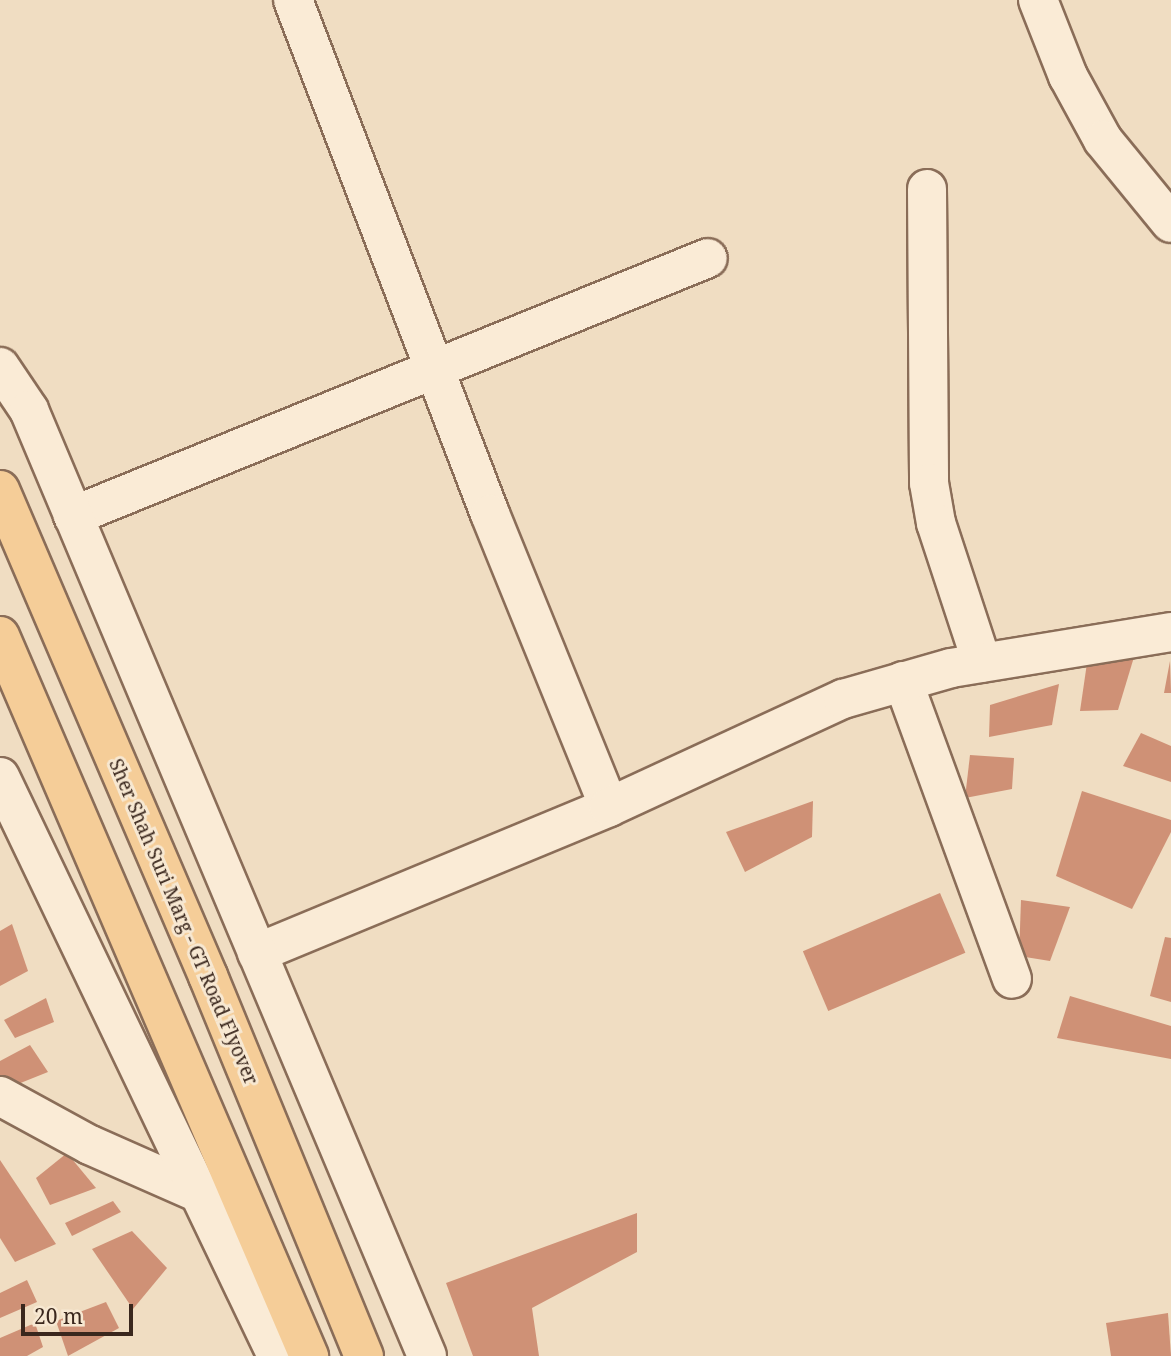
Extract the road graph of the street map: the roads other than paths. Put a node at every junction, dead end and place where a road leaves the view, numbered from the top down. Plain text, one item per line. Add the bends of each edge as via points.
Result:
1 (1038, 0) edge
2 (305, 4) edge
3 (928, 188) dead end
4 (1171, 223) edge
5 (708, 258) dead end
6 (0, 367) edge
7 (434, 369) junction
8 (0, 490) edge
9 (73, 516) junction
10 (1171, 632) edge
11 (0, 636) edge
12 (982, 663) junction
13 (903, 681) junction
14 (0, 777) edge
15 (609, 807) junction
16 (257, 953) junction
17 (1013, 979) dead end
18 (0, 1096) edge
19 (201, 1194) junction
20 (277, 1356) edge
21 (309, 1356) edge
22 (363, 1356) edge
23 (427, 1356) edge

1 - 4 street via 1068,76 1103,140
2 - 7 street
3 - 12 street via 929,483 936,523
5 - 7 street
6 - 9 street via 29,410
7 - 9 street
7 - 15 street
8 - 22 main road, Sher Shah Suri Marg - GT Road Flyover via 208,976
9 - 16 street
10 - 12 street
11 - 21 main road
12 - 13 street
13 - 15 street via 843,699
13 - 17 street
14 - 19 street
15 - 16 street
16 - 23 street
18 - 19 street via 90,1146
19 - 20 street

